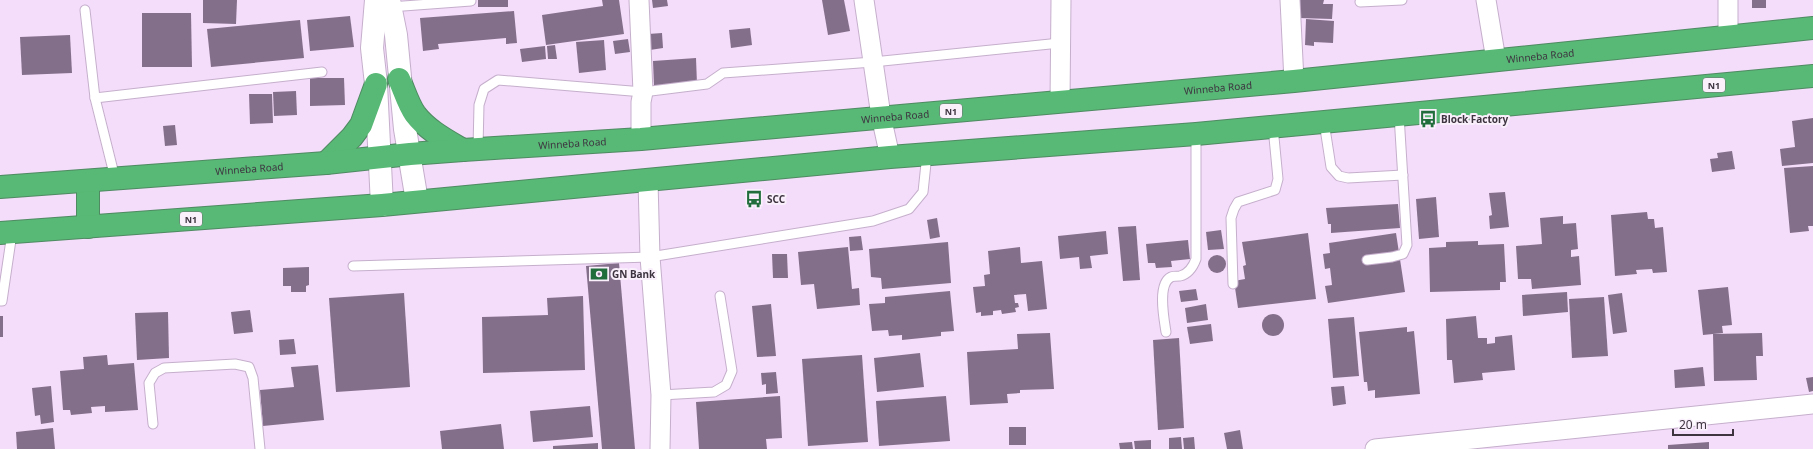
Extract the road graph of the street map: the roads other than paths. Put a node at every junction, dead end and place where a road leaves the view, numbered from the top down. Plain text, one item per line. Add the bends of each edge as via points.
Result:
1 (639, 0) edge
2 (864, 0) edge
3 (1061, 0) edge
4 (1290, 0) edge
5 (1402, 0) edge
6 (1486, 0) edge
7 (1728, 0) edge
8 (471, 1) dead end
9 (385, 2) edge
10 (1360, 2) dead end
11 (85, 10) dead end
12 (1813, 28) edge
13 (1728, 37) junction
14 (1060, 42) junction
15 (1496, 60) junction
16 (873, 62) junction
17 (322, 72) dead end
18 (1813, 76) edge
19 (399, 79) junction
20 (1294, 81) junction
21 (376, 84) junction
22 (643, 92) junction
23 (96, 98) junction
24 (1060, 102) junction
25 (1399, 115) junction
26 (881, 116) junction
27 (1324, 122) junction
28 (1274, 126) junction
29 (1196, 134) junction
30 (641, 139) junction
31 (470, 149) junction
32 (410, 154) junction
33 (927, 154) junction
34 (890, 157) junction
35 (379, 158) junction
36 (326, 164) junction
37 (1403, 175) junction
38 (115, 180) junction
39 (648, 180) junction
40 (88, 182) junction
41 (0, 187) edge
42 (417, 201) junction
43 (382, 205) junction
44 (88, 226) junction
45 (6, 233) edge
46 (650, 257) junction
47 (1367, 260) dead end
48 (352, 266) dead end
49 (1234, 284) dead end
50 (720, 296) dead end
51 (0, 301) edge
52 (1166, 332) dead end
53 (661, 395) junction
54 (1813, 404) edge
55 (153, 424) dead end
56 (260, 449) edge
57 (660, 449) edge
58 (1375, 449) edge

1 - 22 street
2 - 16 street
3 - 14 street
4 - 20 street
5 - 10 lane
6 - 15 street
7 - 13 street
8 - 9 lane
9 - 19 street via 396,35
9 - 21 street via 372,38
11 - 23 lane
12 - 13 highway, Winneba Road / N1
13 - 15 highway, Winneba Road / N1
14 - 16 lane
14 - 24 street
15 - 20 highway, Winneba Road / N1
16 - 22 lane via 723,73 707,84
16 - 26 street
17 - 23 lane
18 - 25 highway, N1
19 - 31 highway via 414,113 422,123 437,135
19 - 32 street
20 - 24 highway, Winneba Road / N1
21 - 35 street
21 - 36 highway via 360,126
22 - 30 street via 640,102
22 - 31 lane via 498,80 484,89
23 - 38 lane
24 - 26 highway, Winneba Road / N1
25 - 27 highway, N1
25 - 37 lane
26 - 30 highway, Winneba Road / N1
26 - 34 street
27 - 28 highway, N1
27 - 37 lane via 1331,167 1339,176 1348,178
28 - 29 highway, N1
28 - 49 lane via 1278,179 1275,190 1238,202 1231,218
29 - 33 highway, N1
29 - 52 lane via 1196,259 1185,275 1171,277 1164,283 1162,294
30 - 31 highway, Winneba Road / N1
31 - 32 highway, Winneba Road / N1
32 - 35 highway, Winneba Road / N1
32 - 42 street
33 - 34 highway, N1
33 - 46 lane via 923,192 909,209 873,221
34 - 39 highway, N1
35 - 36 highway, Winneba Road / N1
35 - 43 street
36 - 38 highway, Winneba Road / N1
37 - 47 lane via 1407,245 1403,254
38 - 40 highway, Winneba Road / N1
39 - 42 highway, N1
39 - 46 street
40 - 41 highway, Winneba Road / N1
40 - 44 highway
42 - 43 highway, N1
43 - 44 highway, N1
44 - 45 highway, N1
45 - 51 lane
46 - 48 lane
46 - 53 street
50 - 53 lane via 732,371 726,385 714,392
53 - 57 street
54 - 58 street
55 - 56 lane via 149,382 155,373 164,368 235,364 249,367 253,378

